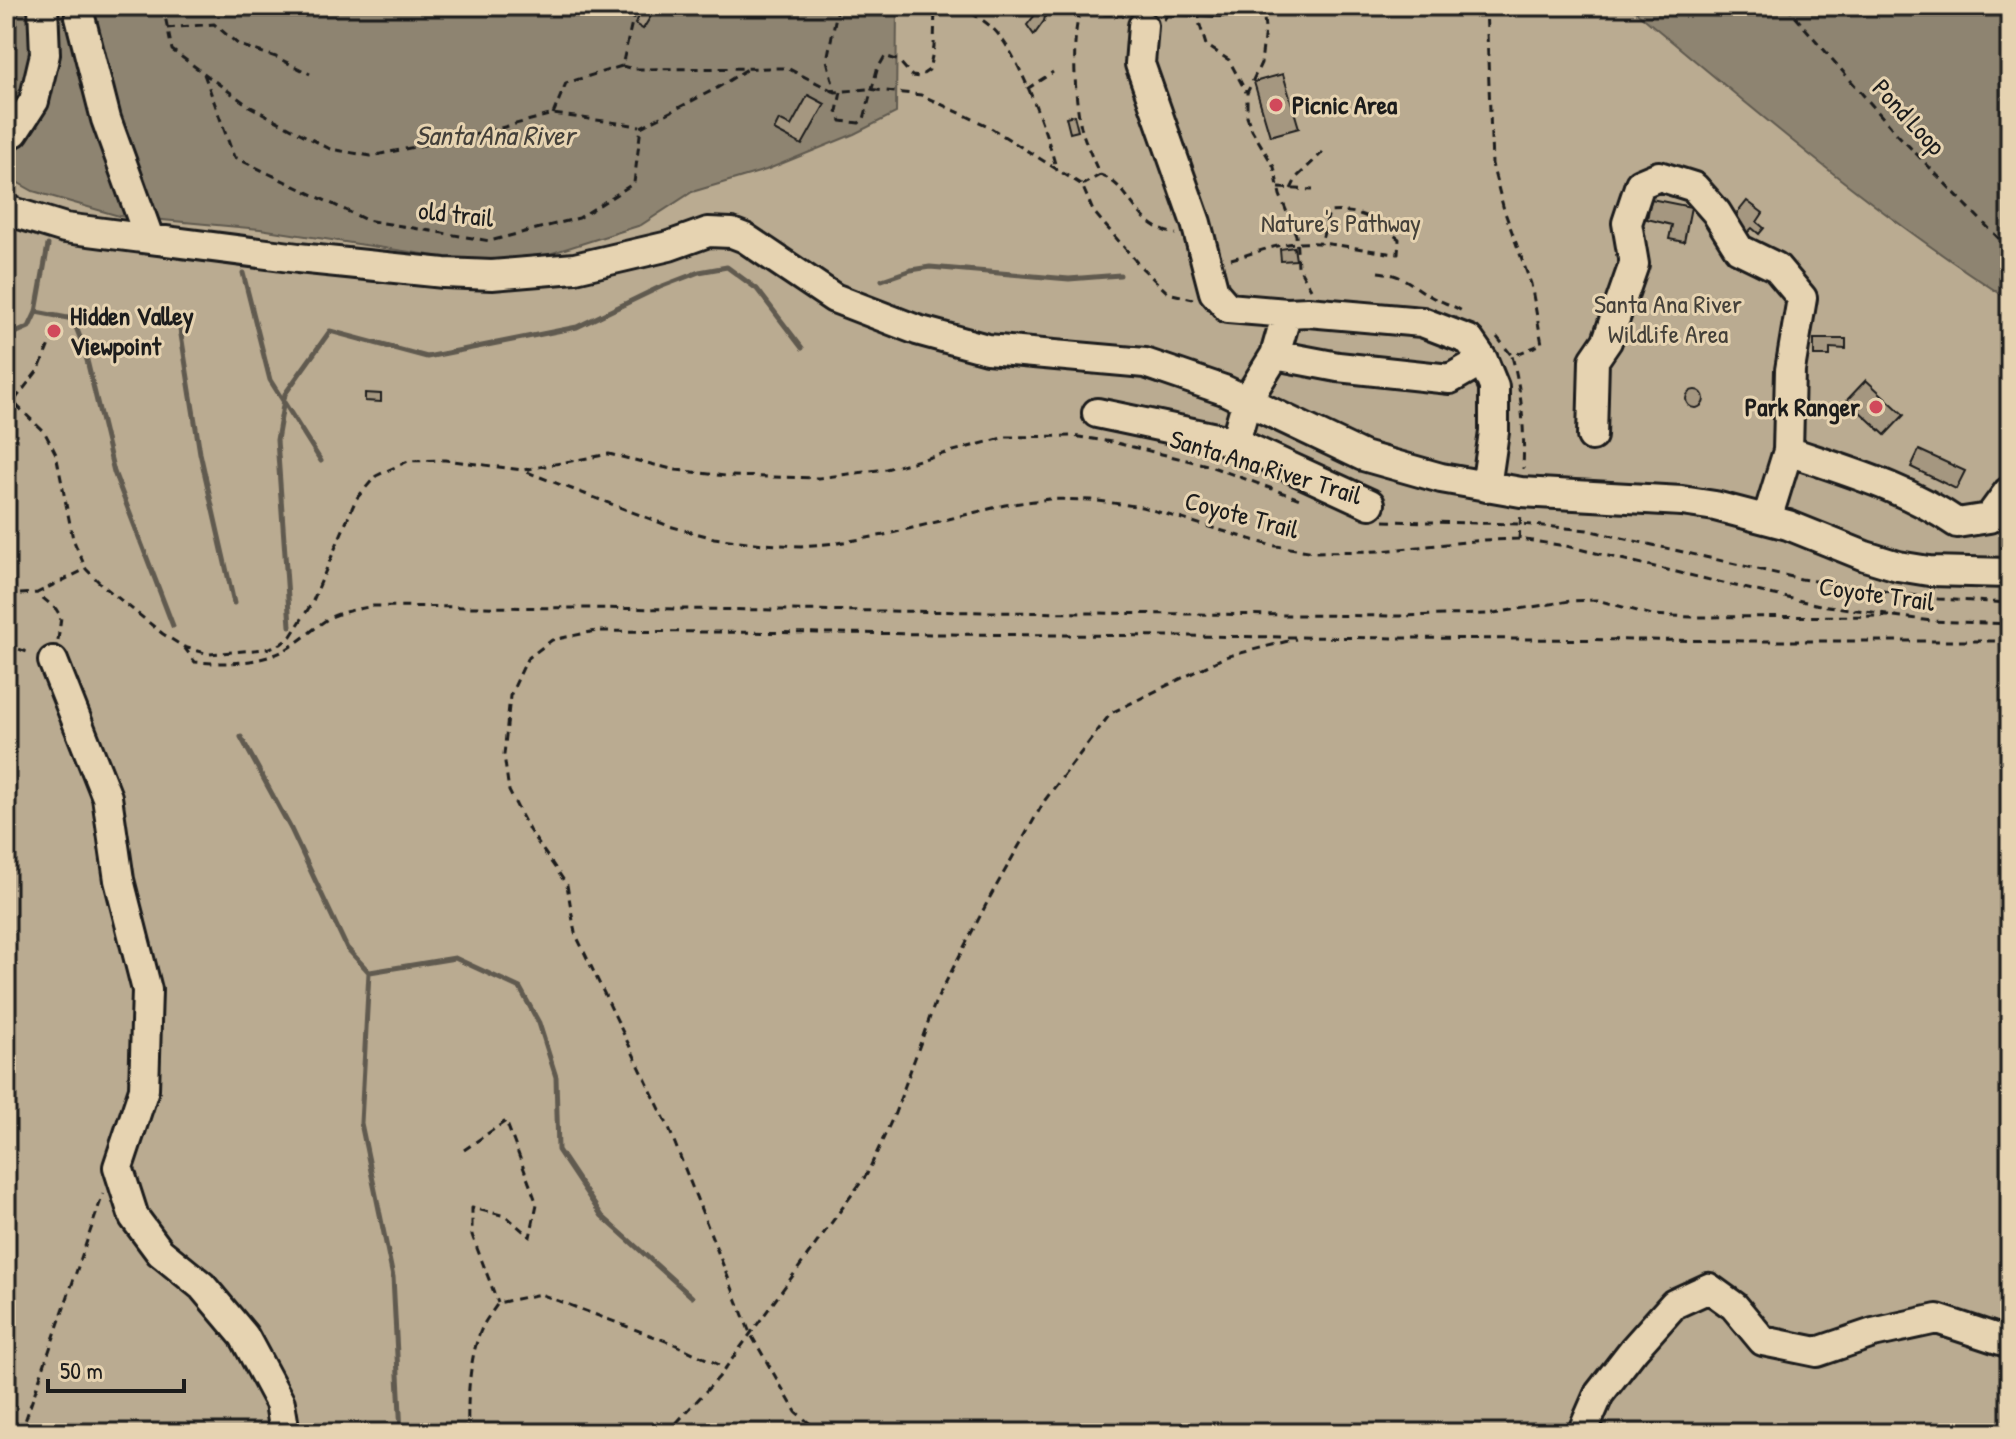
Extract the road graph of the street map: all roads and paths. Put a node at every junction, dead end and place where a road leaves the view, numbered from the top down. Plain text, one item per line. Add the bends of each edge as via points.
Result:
1 (43, 6) edge
2 (80, 6) edge
3 (163, 6) edge
4 (639, 6) edge
5 (838, 6) edge
6 (935, 6) edge
7 (959, 6) edge
8 (1263, 6) edge
9 (1486, 6) edge
10 (1786, 6) edge
11 (1199, 10) dead end
12 (1081, 11) dead end
13 (1237, 11) dead end
14 (1143, 26) dead end
15 (167, 28) junction
16 (622, 66) junction
17 (749, 68) junction
18 (1053, 72) dead end
19 (204, 74) junction
20 (310, 74) dead end
21 (873, 89) junction
22 (1027, 89) junction
23 (838, 91) junction
24 (1247, 93) junction
25 (553, 114) junction
26 (641, 127) junction
27 (6, 133) edge
28 (1323, 152) dead end
29 (1057, 171) junction
30 (1100, 175) junction
31 (1082, 185) junction
32 (1279, 188) junction
33 (1291, 189) junction
34 (1313, 190) dead end
35 (6, 210) edge
36 (1196, 223) junction
37 (149, 238) junction
38 (1296, 243) junction
39 (1321, 244) junction
40 (2010, 250) edge
41 (1209, 265) junction
42 (1228, 308) junction
43 (1297, 313) junction
44 (53, 335) dead end
45 (1275, 355) junction
46 (1483, 360) junction
47 (6, 395) edge
48 (1247, 400) junction
49 (15, 402) junction
50 (6, 411) edge
51 (1097, 413) dead end
52 (1592, 436) dead end
53 (1235, 442) junction
54 (1788, 451) junction
55 (523, 470) junction
56 (1486, 487) junction
57 (1521, 492) junction
58 (2008, 492) edge
59 (1309, 502) dead end
60 (1376, 512) joint
61 (1767, 519) junction
62 (1520, 524) junction
63 (1519, 539) junction
64 (86, 569) junction
65 (2010, 573) edge
66 (37, 593) junction
67 (6, 595) edge
68 (2010, 603) edge
69 (1896, 616) junction
70 (2010, 624) edge
71 (1301, 638) junction
72 (2010, 641) edge
73 (6, 644) edge
74 (184, 647) junction
75 (53, 661) junction
76 (464, 1150) dead end
77 (118, 1167) junction
78 (498, 1303) junction
79 (750, 1333) junction
80 (2010, 1343) edge
81 (726, 1368) junction
82 (21, 1433) edge
83 (285, 1433) edge
84 (468, 1433) edge
85 (667, 1433) edge
86 (821, 1433) edge
87 (1582, 1433) edge

1 - 27 lane via 45,54 34,101 14,132
2 - 37 lane via 106,119
3 - 15 path
4 - 16 path
5 - 23 path via 827,60
6 - 21 path via 929,70 912,76 899,61 885,56
7 - 22 path via 992,27
8 - 13 path
8 - 24 path via 1261,63
9 - 57 path via 1492,164 1531,284 1542,344 1512,356 1525,431
10 - 40 path, Pond Loop via 1897,134
11 - 24 path via 1206,45 1229,60
12 - 30 path via 1075,63 1082,131
14 - 36 lane via 1140,64
15 - 19 path via 172,50
15 - 20 path via 214,24 239,45
16 - 17 path
16 - 25 path via 566,83
17 - 23 path via 787,68
17 - 26 path
18 - 22 path
19 - 25 path via 249,106 330,149 371,156
19 - 26 path, old trail via 234,157 366,220 490,241 579,218 634,183
21 - 23 path
21 - 23 path via 859,123 841,121
21 - 29 path via 921,95 986,125
22 - 29 path
24 - 32 path via 1247,117 1274,167
25 - 26 path
28 - 33 path
29 - 31 path
30 - 31 path
30 - 36 path via 1114,180 1132,207 1165,232 1181,234
31 - 42 path via 1093,211 1168,293
32 - 33 path
32 - 38 path
33 - 34 path
35 - 37 lane via 65,228
36 - 41 lane
37 - 48 lane via 492,275 575,268 708,232 732,233 834,298 917,330 987,349 1145,363
38 - 39 path
38 - 41 path
38 - 43 path via 1298,266 1311,288
39 - 39 path via 1398,254 1399,239 1353,210 1329,212
41 - 42 lane via 1214,292
42 - 43 lane
43 - 45 lane
43 - 46 lane via 1422,322 1469,340
44 - 49 path via 39,369
45 - 46 lane via 1450,379
45 - 48 lane
46 - 56 lane via 1494,387
47 - 49 path
48 - 53 lane
48 - 56 lane via 1363,456
49 - 50 path
49 - 64 path via 45,433 56,454 73,539
51 - 53 lane
52 - 54 lane via 1594,360 1607,341 1634,264 1627,223 1640,184 1659,176 1694,187 1739,249 1776,267 1802,298 1790,370
53 - 60 lane
54 - 58 lane via 1871,479 1957,523 1989,518
54 - 61 lane
55 - 59 path, Santa Ana River Trail via 609,454 726,476 819,478 886,469 1006,437 1073,436 1207,465
55 - 63 path, Coyote Trail via 669,526 763,544 801,546 884,535 1049,499 1142,507 1270,545 1315,552
55 - 74 path via 423,460 386,470 356,499 312,603 291,636 266,649 229,654
56 - 57 lane
57 - 61 lane via 1682,501
57 - 62 path
60 - 62 path, Santa Ana River Trail
61 - 65 lane via 1898,566
62 - 63 path
62 - 68 path, Santa Ana River Trail via 1616,535 1846,587
63 - 69 path, Coyote Trail via 1820,605
64 - 66 path
64 - 74 path
66 - 67 path
66 - 75 path via 61,617
69 - 70 path, Coyote Trail
69 - 74 path via 1652,615 1597,600 1487,614 1397,616 373,606 333,616 300,642 252,660 195,662
71 - 72 path
71 - 79 path via 1225,657 1111,713 1045,800 990,897 935,1003 867,1174
71 - 79 path via 596,631 552,640 527,659 510,696 504,755 509,791 567,885 575,933 668,1126
73 - 75 path
75 - 77 lane via 107,797 119,880 147,990 144,1089
76 - 78 path via 506,1121 537,1204 530,1237 506,1216 472,1208 472,1235
77 - 82 path via 108,1180
77 - 83 lane via 142,1229 160,1252 202,1286 244,1336 280,1403
78 - 81 path via 540,1294
78 - 84 path via 481,1329 475,1352
79 - 81 path
79 - 86 path via 796,1412
80 - 87 lane via 1937,1319 1817,1352 1763,1341 1734,1306 1709,1288 1674,1304 1634,1349 1599,1394
81 - 85 path

